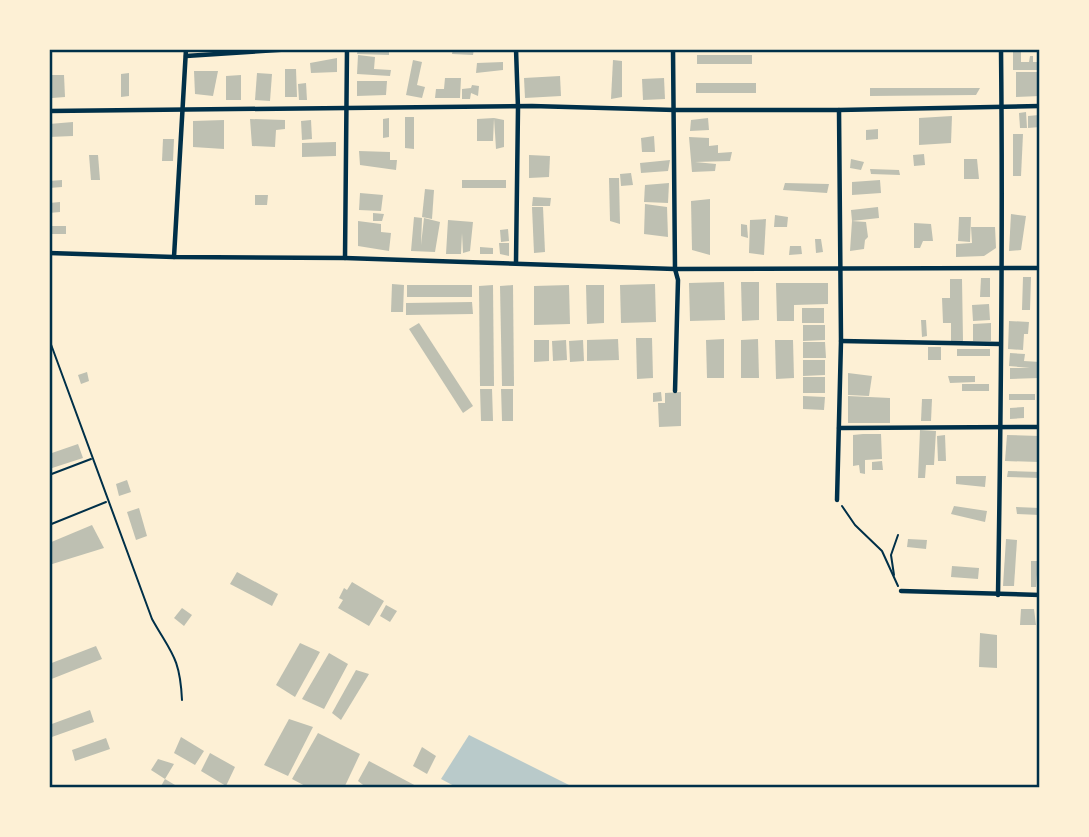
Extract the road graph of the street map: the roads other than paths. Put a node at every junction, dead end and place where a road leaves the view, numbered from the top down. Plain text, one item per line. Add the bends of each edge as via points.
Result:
1 (186, 49) edge
2 (293, 49) edge
3 (347, 49) edge
4 (516, 49) edge
5 (673, 49) edge
6 (1001, 49) edge
7 (186, 56) junction
8 (1002, 106) junction
9 (1040, 106) edge
10 (518, 107) junction
11 (348, 109) junction
12 (183, 110) junction
13 (675, 110) junction
14 (839, 110) junction
15 (49, 111) edge
16 (49, 253) edge
17 (174, 257) junction
18 (345, 258) junction
19 (516, 262) junction
20 (1040, 268) edge
21 (676, 269) junction
22 (1003, 269) junction
23 (840, 270) junction
24 (49, 339) edge
25 (841, 341) junction
26 (1000, 344) junction
27 (675, 391) dead end
28 (1001, 426) junction
29 (1040, 427) edge
30 (839, 428) junction
31 (92, 459) junction
32 (49, 474) edge
33 (837, 500) road end
34 (107, 502) junction
35 (49, 524) edge
36 (901, 591) road end
37 (998, 595) junction
38 (1040, 595) edge
39 (182, 700) dead end

1 - 7 street
2 - 7 street
3 - 11 street
4 - 10 street
5 - 13 street
6 - 8 street
7 - 12 street
8 - 9 street
8 - 14 street
8 - 22 street
10 - 11 street
10 - 13 street
10 - 19 street
11 - 12 street
11 - 18 street
12 - 15 street
12 - 17 street
13 - 14 street
13 - 21 street
14 - 23 street
16 - 17 street
17 - 18 street
18 - 19 street
19 - 21 street
20 - 22 street
21 - 23 street
21 - 27 street
22 - 23 street
22 - 26 street
23 - 25 street
24 - 31 lane
25 - 26 street
25 - 30 street
26 - 28 street
28 - 29 street
28 - 30 street
28 - 37 street
30 - 33 street
31 - 32 lane
31 - 34 lane
34 - 35 lane
34 - 39 lane via 152,619 173,651 181,673
36 - 37 street
37 - 38 street

